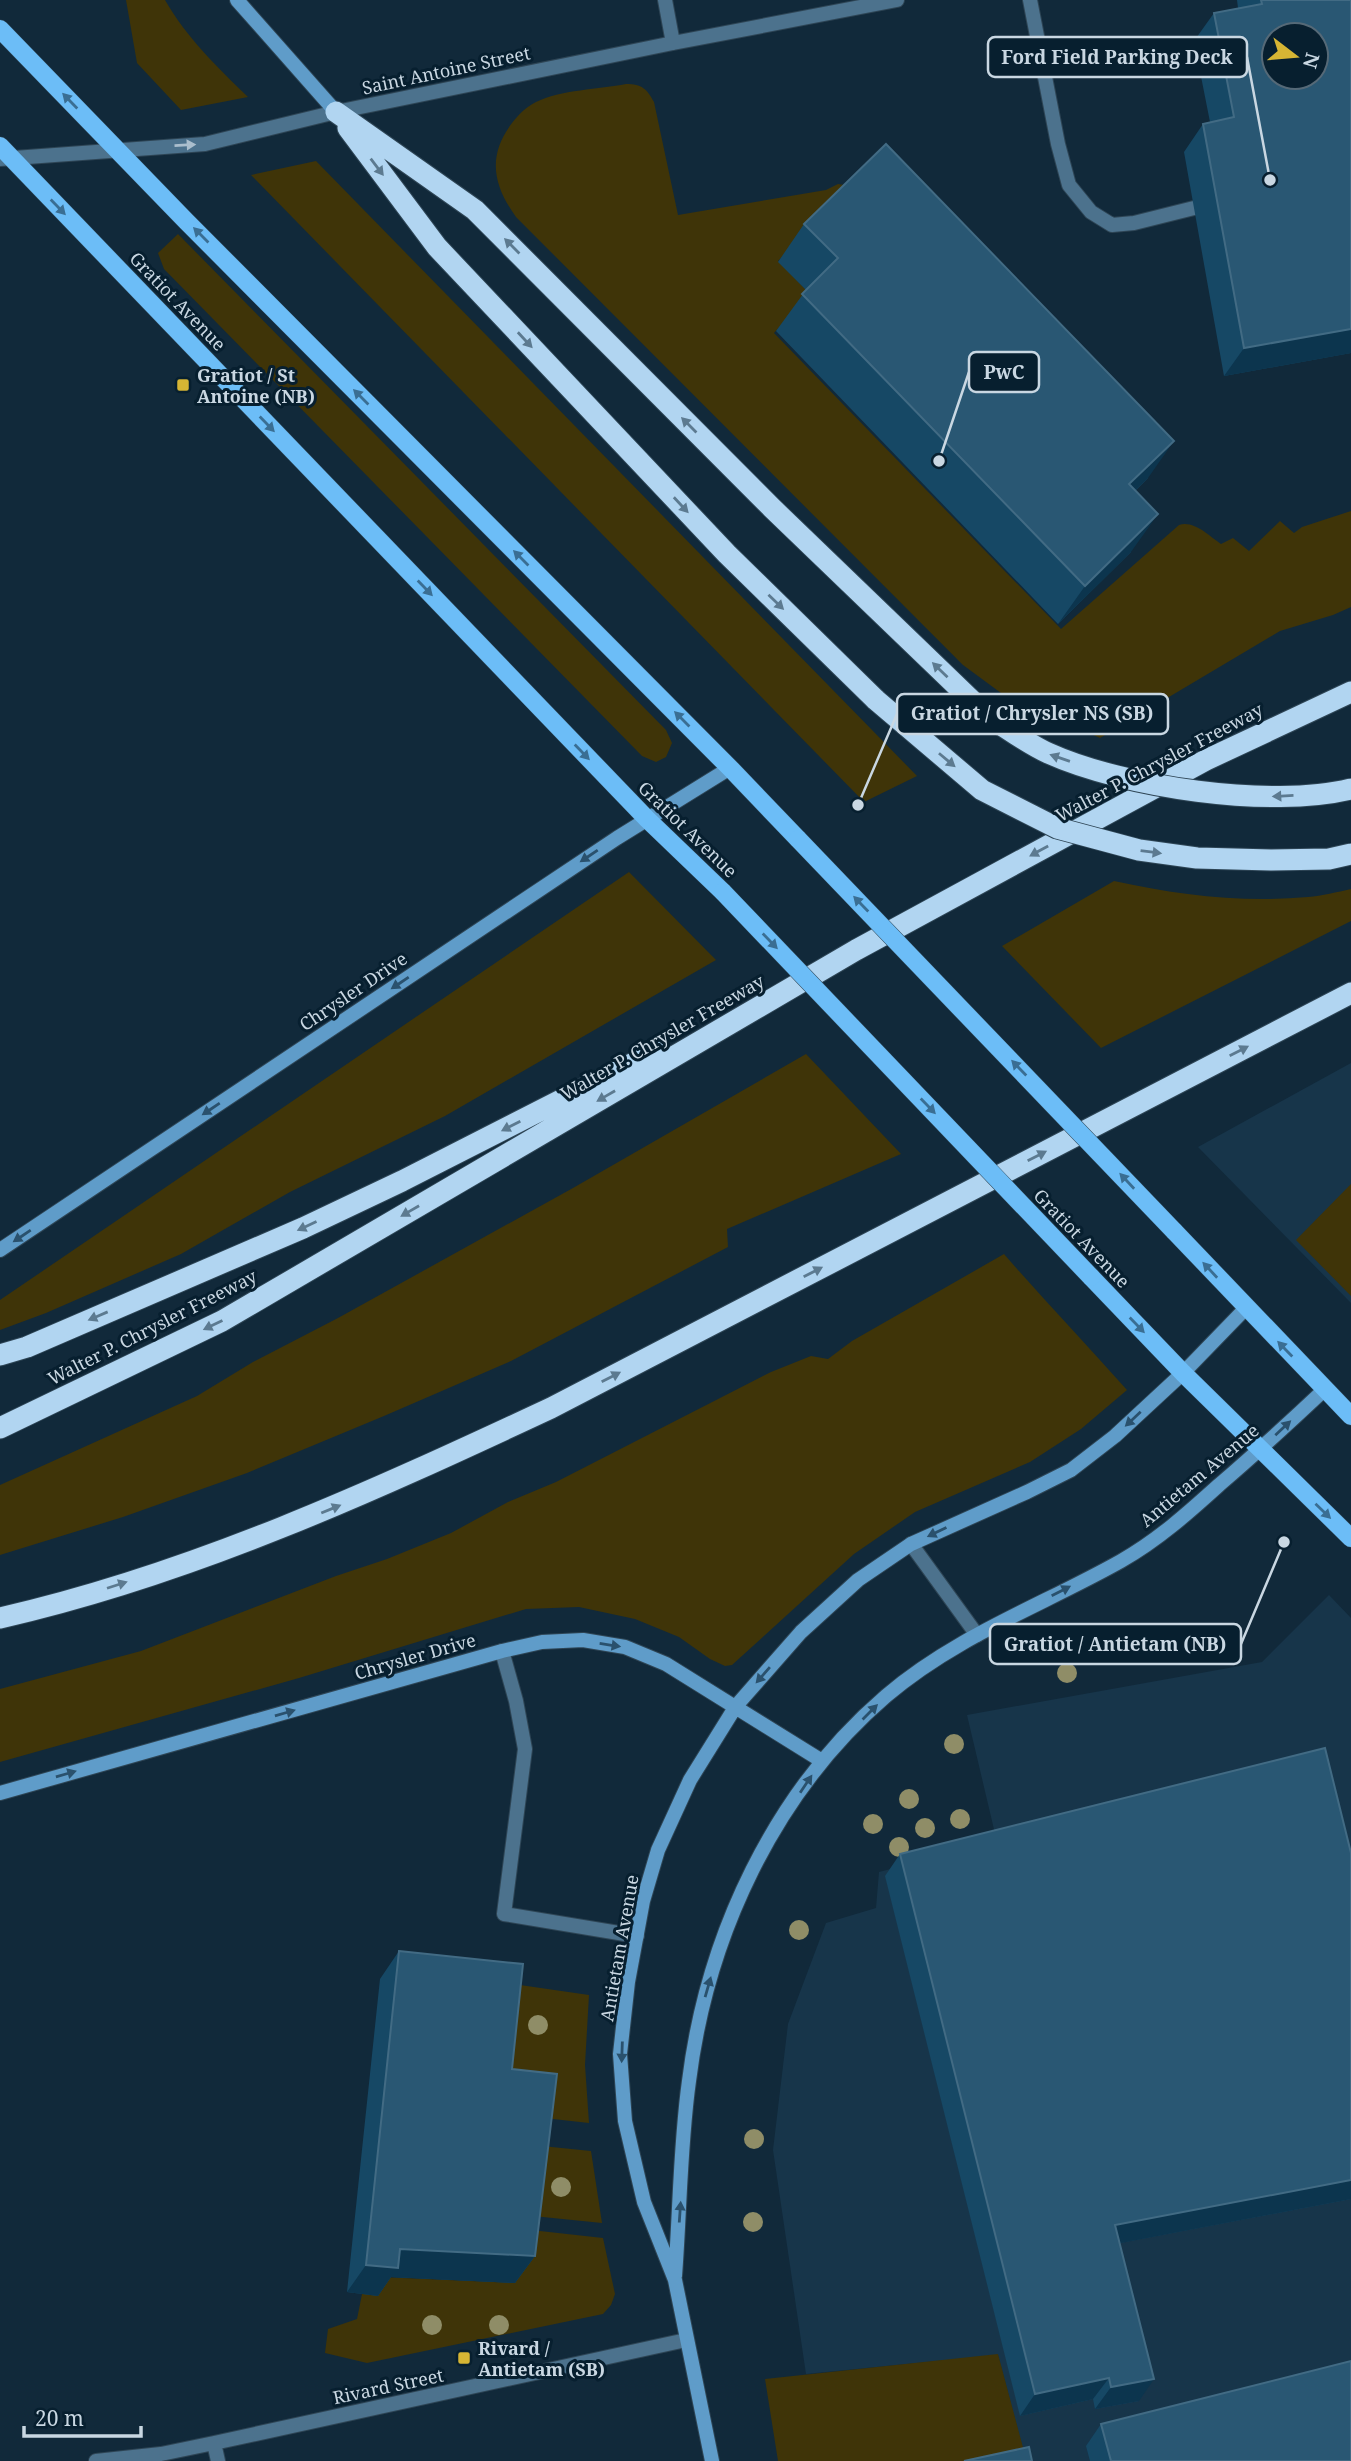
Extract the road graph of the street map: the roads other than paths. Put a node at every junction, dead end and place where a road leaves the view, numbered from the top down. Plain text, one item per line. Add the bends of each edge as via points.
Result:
1 (237, 0) edge
2 (665, 0) edge
3 (897, 0) edge
4 (1030, 0) edge
5 (0, 29) edge
6 (673, 43) junction
7 (336, 113) junction
8 (117, 150) junction
9 (4, 154) edge
10 (1194, 208) dead end
11 (1351, 684) edge
12 (1351, 692) edge
13 (1304, 712) junction
14 (730, 768) junction
15 (1351, 789) edge
16 (647, 819) junction
17 (1351, 854) edge
18 (856, 950) junction
19 (1351, 993) edge
20 (0, 1250) edge
21 (1246, 1308) junction
22 (0, 1355) edge
23 (1183, 1373) junction
24 (1325, 1390) junction
25 (1351, 1416) edge
26 (0, 1428) edge
27 (1260, 1449) junction
28 (1351, 1538) edge
29 (911, 1544) junction
30 (52, 1606) junction
31 (0, 1618) edge
32 (0, 1625) edge
33 (976, 1635) junction
34 (502, 1651) junction
35 (736, 1706) junction
36 (822, 1761) junction
37 (0, 1793) edge
38 (637, 1936) junction
39 (675, 2280) junction
40 (686, 2340) junction
41 (214, 2443) junction
42 (96, 2461) edge
43 (218, 2461) edge
44 (712, 2461) edge

1 - 7 street
2 - 6 street
3 - 6 street, Saint Antoine Street
4 - 10 street via 1069,185 1091,212 1112,225
8 -> 5 main road
6 - 7 street, Saint Antoine Street
8 -> 7 street, Saint Antoine Street via 205,144
15 -> 7 highway, bridge via 1278,797 1215,793 1120,778 1047,753 989,717 772,508 475,210
7 -> 17 highway, bridge via 437,247 727,554 876,700 982,790 1057,828 1139,850 1197,858 1317,860
8 - 9 street, Saint Antoine Street
14 -> 8 main road
9 -> 16 main road, Gratiot Avenue
11 - 13 highway
12 - 13 highway, Walter P. Chrysler Freeway
13 -> 18 highway, Walter P. Chrysler Freeway via 1206,760
14 - 16 street, Chrysler Drive
21 -> 14 main road, bridge
16 -> 20 street, Chrysler Drive
16 -> 23 main road, Gratiot Avenue, bridge via 723,892
18 -> 22 highway via 303,1228
18 -> 26 highway, Walter P. Chrysler Freeway via 222,1321
30 -> 19 highway via 318,1514 551,1408
21 - 23 street, Antietam Avenue
24 -> 21 main road
23 - 27 main road, Gratiot Avenue
23 -> 29 street, Antietam Avenue via 1115,1436 1071,1469
24 - 25 main road
27 -> 24 street, Antietam Avenue
27 -> 28 main road, Gratiot Avenue
33 -> 27 street, Antietam Avenue via 1123,1560 1170,1529
29 - 33 street
29 -> 35 street, Antietam Avenue via 858,1580 800,1632
30 - 31 highway
30 - 32 highway
36 -> 33 street, Antietam Avenue via 887,1695
34 -> 35 street, Chrysler Drive via 542,1642 583,1640 625,1647 666,1664
37 -> 34 street, Chrysler Drive
34 - 38 street via 525,1749 504,1914
35 - 36 street, Chrysler Drive
35 - 38 street, Antietam Avenue via 690,1780 658,1850
39 -> 36 street, Antietam Avenue via 688,2082 700,2015 721,1942 750,1874
38 -> 39 street, Antietam Avenue via 621,2054 625,2121 644,2202
39 - 40 street, Antietam Avenue
40 - 41 street, Rivard Street
40 - 44 street, Antietam Avenue
41 - 42 street, Rivard Street
41 - 43 street

